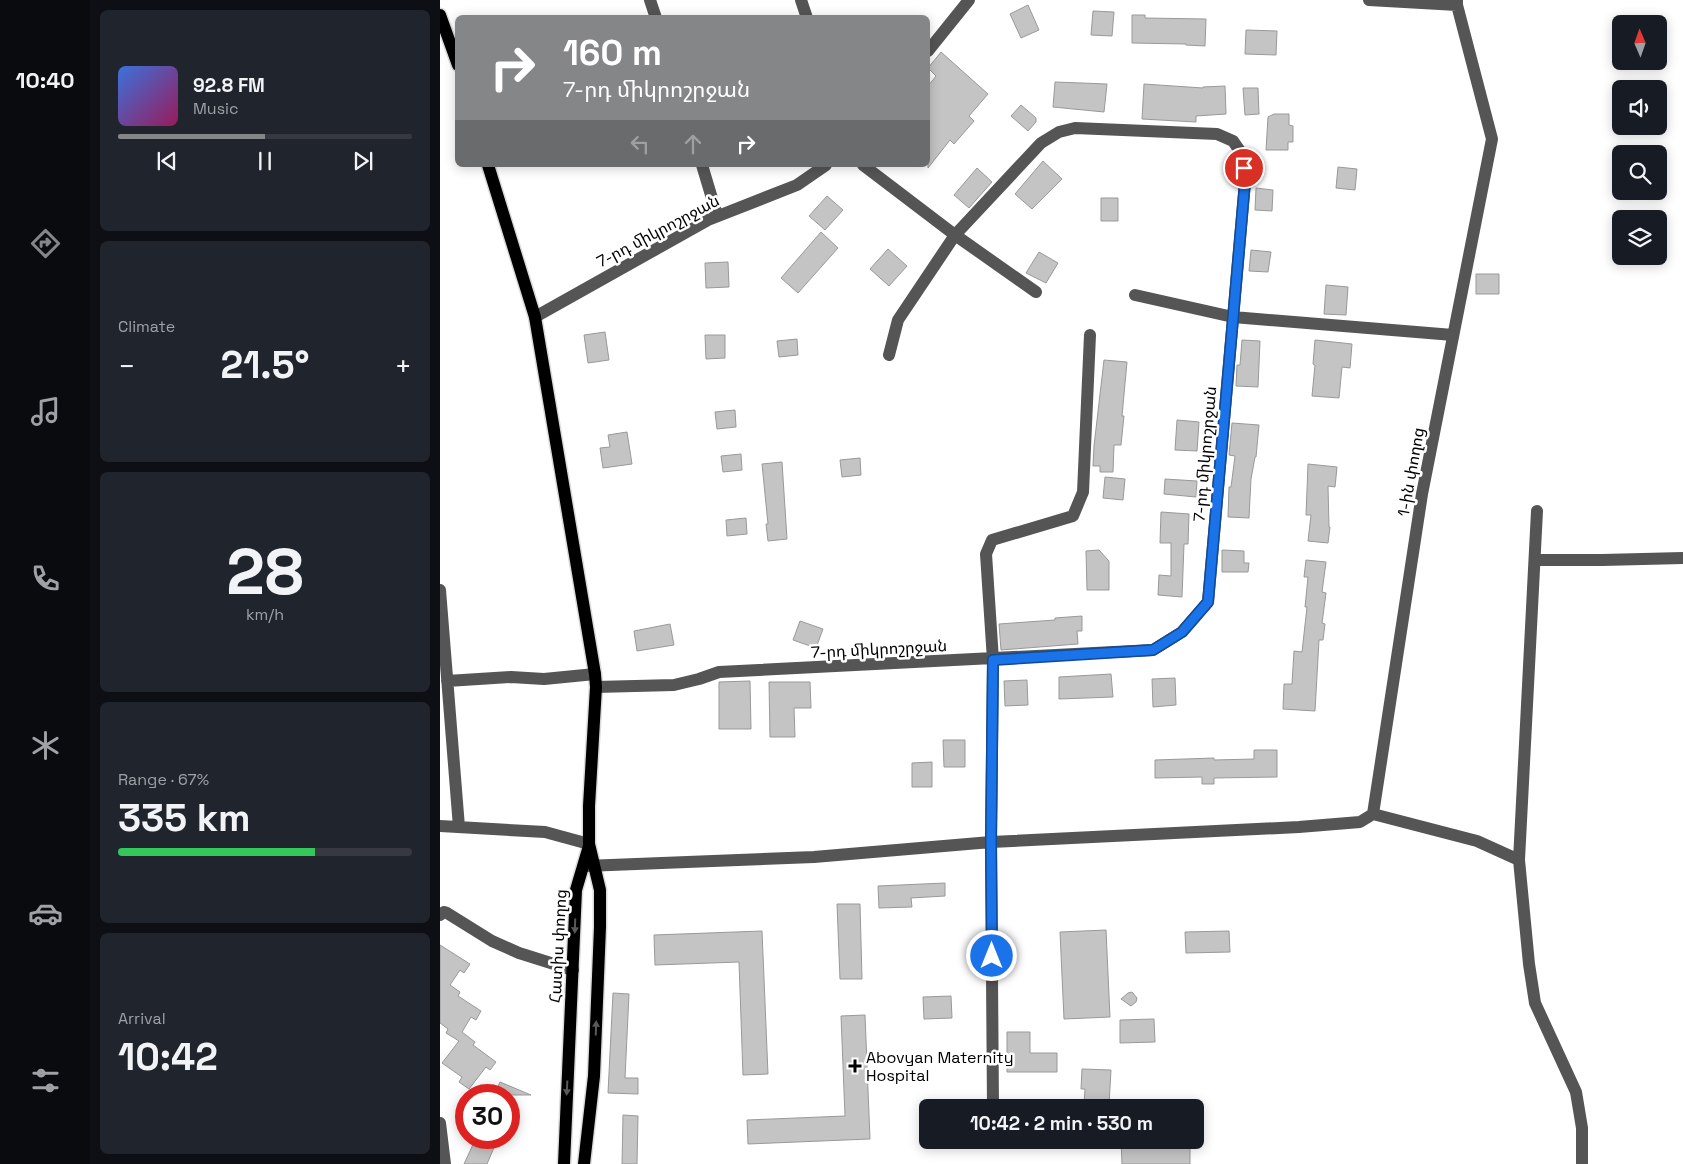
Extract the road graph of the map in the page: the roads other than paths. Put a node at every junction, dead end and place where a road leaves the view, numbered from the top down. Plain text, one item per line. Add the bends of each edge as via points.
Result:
1 (650, 0) edge
2 (801, 0) edge
3 (969, 0) edge
4 (1369, 0) edge
5 (1457, 3) edge
6 (655, 15) edge
7 (806, 15) edge
8 (440, 16) edge
9 (930, 49) edge
10 (455, 57) edge
11 (489, 167) edge
12 (703, 167) edge
13 (823, 167) edge
14 (866, 167) edge
15 (717, 215) junction
16 (955, 235) junction
17 (1036, 292) dead end
18 (1134, 295) dead end
19 (535, 317) junction
20 (1233, 317) junction
21 (1090, 335) dead end
22 (1453, 335) junction
23 (889, 355) dead end
24 (1537, 511) dead end
25 (1683, 558) edge
26 (1534, 560) junction
27 (440, 590) edge
28 (993, 660) junction
29 (447, 681) junction
30 (595, 681) junction
31 (1374, 814) junction
32 (440, 826) edge
33 (459, 827) junction
34 (991, 842) junction
35 (590, 844) junction
36 (1519, 860) junction
37 (589, 866) junction
38 (440, 915) edge
39 (573, 970) junction
40 (993, 1099) edge
41 (440, 1122) edge
42 (445, 1164) edge
43 (564, 1164) edge
44 (584, 1164) edge
45 (1582, 1164) edge

1 - 6 street
2 - 7 street
3 - 9 street
4 - 5 street
5 - 22 street, 1-ին փողոց via 1492,139
8 - 10 main road
11 - 19 main road, Հատիս փողոց
12 - 15 street
13 - 15 street, 7-րդ միկրոշրջան via 797,185
14 - 16 street
15 - 19 street, 7-րդ միկրոշրջան
16 - 17 street
16 - 20 street, 7-րդ միկրոշրջան via 1041,143 1059,132 1075,128 1217,134 1233,141 1242,154 1245,182
16 - 23 street, 7-րդ միկրոշրջան via 898,320
18 - 20 street
19 - 30 main road, Հատիս փողոց
20 - 22 street
20 - 28 street, 7-րդ միկրոշրջան via 1208,602 1182,632 1153,650
21 - 28 street via 1083,492 1073,516 992,540 986,554
22 - 31 street, 1-ին փողոց via 1422,494
24 - 26 street
25 - 26 street
26 - 36 street
27 - 29 street
28 - 30 street, 7-րդ միկրոշրջան via 719,672 674,684
28 - 34 street
29 - 30 street, 7-րդ միկրոշրջան via 511,677
29 - 33 street
30 - 35 main road, Հատիս փողոց
31 - 34 street via 1360,822 1299,827
31 - 36 street via 1477,841
32 - 33 street
33 - 35 street via 545,832
34 - 37 street via 814,857
34 - 40 street
35 - 37 main road, Հատիս փողոց
36 - 45 street via 1535,1003 1576,1092 1582,1128
37 -> 39 main road, Հատիս փողոց via 576,890
44 -> 37 main road, Հատիս փողոց via 594,1076 600,927 600,890
38 - 39 street via 447,913 510,949
39 -> 43 main road, Հատիս փողոց
41 - 42 street

